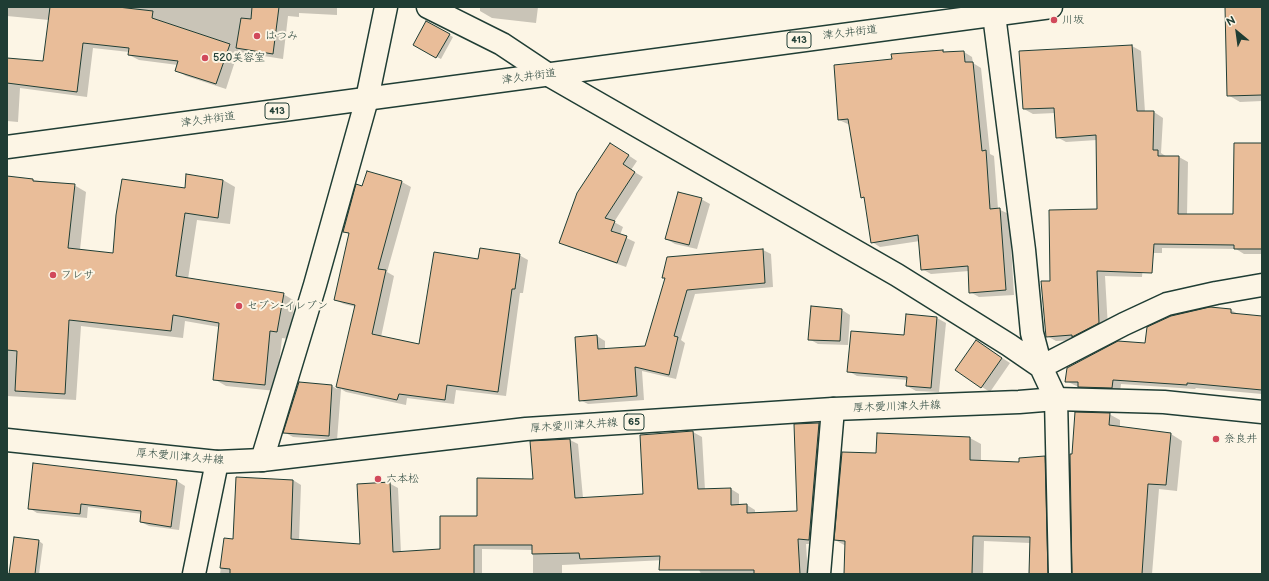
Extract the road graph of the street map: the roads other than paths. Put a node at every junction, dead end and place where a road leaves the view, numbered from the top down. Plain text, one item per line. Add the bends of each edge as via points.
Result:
1 (386, 7) edge
2 (428, 7) edge
3 (1051, 7) edge
4 (993, 11) edge
5 (547, 74) junction
6 (367, 98) junction
7 (7, 147) edge
8 (1262, 285) edge
9 (1041, 367) junction
10 (1056, 399) junction
11 (833, 409) junction
12 (1262, 412) edge
13 (7, 440) edge
14 (262, 460) junction
15 (217, 462) junction
16 (194, 574) edge
17 (819, 574) edge
18 (1060, 574) edge

1 - 6 main road
2 - 5 main road via 502,44
3 - 4 main road, 津久井街道 / 413
4 - 5 main road, 津久井街道 / 413
4 - 9 main road via 1032,333
5 - 6 main road, 津久井街道 / 413
5 - 9 main road via 898,275
6 - 7 main road, 津久井街道 / 413
6 - 14 main road via 315,285
8 - 9 main road via 1167,304
9 - 10 main road
10 - 11 main road, 厚木愛川津久井線 / 65
10 - 12 main road, 厚木愛川津久井線 / 65 via 1164,402
10 - 18 main road
11 - 14 main road, 厚木愛川津久井線 / 65 via 526,429
11 - 17 main road
13 - 15 main road, 厚木愛川津久井線 / 65
14 - 15 main road, 厚木愛川津久井線 / 65
15 - 16 main road

